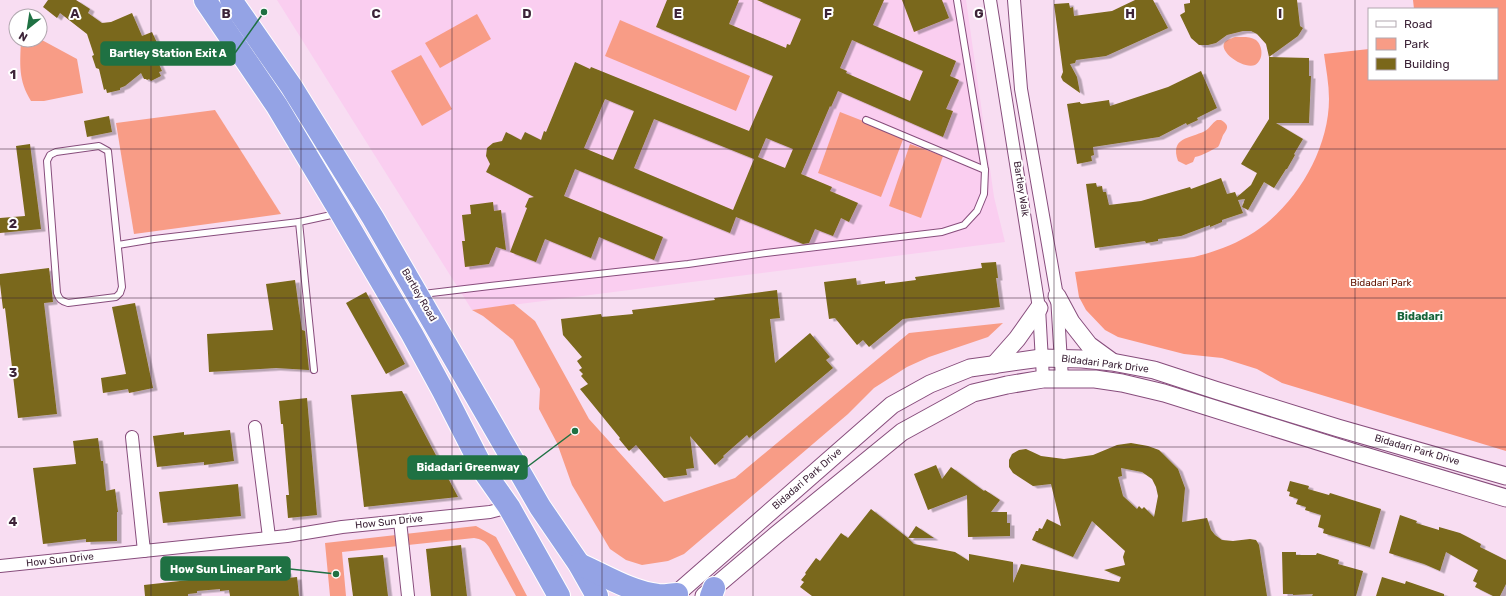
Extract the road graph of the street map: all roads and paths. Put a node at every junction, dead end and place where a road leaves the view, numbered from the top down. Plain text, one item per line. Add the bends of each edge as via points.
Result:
1 (205, 0) edge
2 (230, 0) edge
3 (957, 0) edge
4 (990, 0) edge
5 (1014, 0) edge
6 (866, 120) dead end
7 (985, 170) junction
8 (341, 212) junction
9 (298, 222) junction
10 (118, 245) junction
11 (419, 295) junction
12 (1057, 296) junction
13 (1039, 308) junction
14 (1060, 357) junction
15 (1041, 358) junction
16 (1112, 362) junction
17 (994, 365) junction
18 (970, 368) junction
19 (314, 370) dead end
20 (1043, 379) junction
21 (1062, 379) junction
22 (973, 393) junction
23 (255, 428) dead end
24 (1338, 428) junction
25 (132, 437) dead end
26 (1362, 455) junction
27 (1475, 466) junction
28 (1506, 476) edge
29 (1499, 496) edge
30 (509, 507) junction
31 (400, 521) junction
32 (269, 537) junction
33 (144, 551) junction
34 (579, 564) junction
35 (0, 566) edge
36 (710, 593) edge
37 (676, 595) edge
38 (408, 596) edge
39 (559, 596) edge
40 (597, 596) edge

1 - 8 highway via 277,106
2 - 11 highway, Bartley Road via 291,86
3 - 7 lane
4 - 13 street, Bartley Walk
5 - 12 street, Bartley Walk via 1021,89
6 - 7 lane
7 - 11 lane via 984,194 977,211 964,225 942,232
8 - 9 lane
8 - 30 highway via 412,334 485,473
9 - 10 lane via 154,238
9 - 19 lane
10 - 10 lane via 122,287 120,293 116,297 62,302 59,298 47,161 50,155 100,146 108,151
11 - 34 highway, Bartley Road via 540,507
12 - 14 street, Bartley Walk
12 - 16 street via 1071,322 1089,345
13 - 15 street, Bartley Walk
13 - 17 street
14 - 15 street, Bidadari Park Drive
14 - 16 street, Bidadari Park Drive
14 - 21 street, Bartley Walk
15 - 17 street, Bidadari Park Drive
15 - 20 street, Bartley Walk
16 - 24 street, Bidadari Park Drive via 1154,370
17 - 18 street, Bidadari Park Drive
18 - 22 street via 983,371 987,375 984,384
18 - 37 street, Bidadari Park Drive via 930,384 892,405
20 - 21 street, Bidadari Park Drive
20 - 22 street, Bidadari Park Drive
21 - 26 street, Bidadari Park Drive via 1095,379 1164,393
22 - 36 street, Bidadari Park Drive via 902,432 776,535
23 - 32 street
24 - 26 street via 1359,440 1363,446
24 - 27 street, Bidadari Park Drive
25 - 33 street
26 - 29 street, Bidadari Park Drive
27 - 28 street, Bidadari Park Drive
27 - 29 street via 1475,482
30 - 31 street, How Sun Drive via 490,512
30 - 39 highway
31 - 32 street, How Sun Drive
31 - 38 street
32 - 33 street, How Sun Drive
33 - 35 street, How Sun Drive
34 - 37 highway via 642,591
34 - 40 highway, Bartley Road

